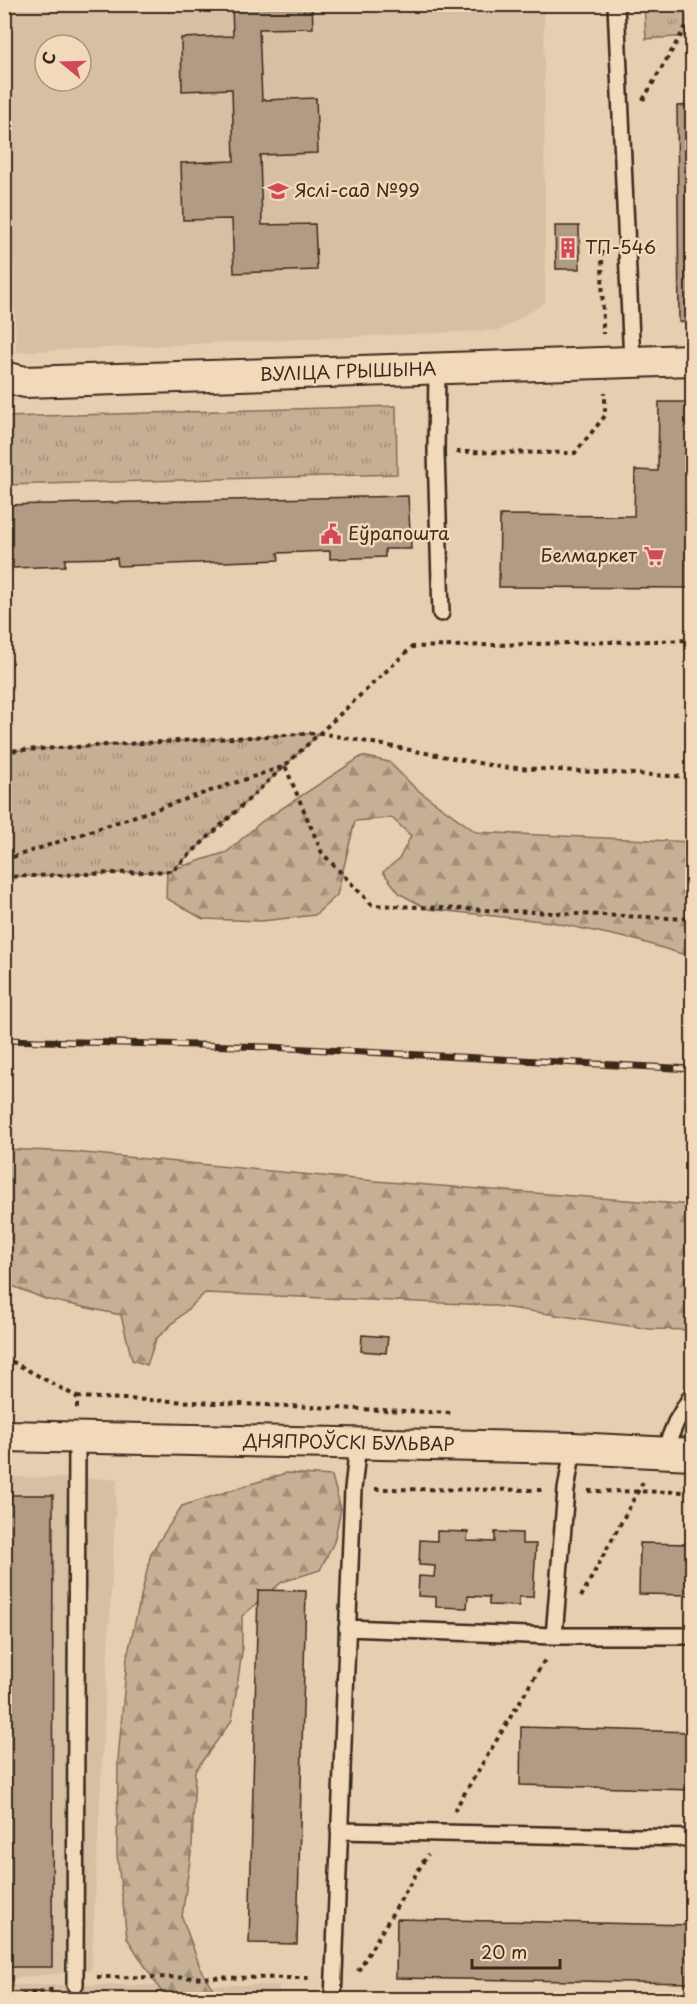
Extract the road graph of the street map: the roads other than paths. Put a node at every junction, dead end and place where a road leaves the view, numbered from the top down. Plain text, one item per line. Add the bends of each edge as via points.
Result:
1 (616, 4) edge
2 (693, 360) edge
3 (618, 362) junction
4 (437, 369) junction
5 (4, 377) edge
6 (441, 613) dead end
7 (693, 1395) edge
8 (4, 1436) edge
9 (77, 1437) junction
10 (358, 1444) junction
11 (573, 1448) junction
12 (660, 1454) junction
13 (693, 1454) edge
14 (347, 1628) junction
15 (557, 1636) junction
16 (693, 1636) edge
17 (339, 1832) junction
18 (693, 1838) edge
19 (75, 1981) road end
20 (333, 2000) edge

1 - 3 lane via 622,137
2 - 3 street, ВУЛІЦА ГРЫШЫНА
3 - 4 street, ВУЛІЦА ГРЫШЫНА
4 - 5 street, ВУЛІЦА ГРЫШЫНА via 25,382
4 - 6 lane
7 - 12 lane
8 - 9 street, ДНЯПРОЎСКІ БУЛЬВАР
9 - 10 street, ДНЯПРОЎСКІ БУЛЬВАР
9 - 19 lane
10 - 11 street, ДНЯПРОЎСКІ БУЛЬВАР
10 - 14 lane
11 - 12 street, ДНЯПРОЎСКІ БУЛЬВАР
11 - 15 lane via 566,1490
12 - 13 street, ДНЯПРОЎСКІ БУЛЬВАР
14 - 15 lane
14 - 17 lane
15 - 16 lane
17 - 18 lane
17 - 20 lane

